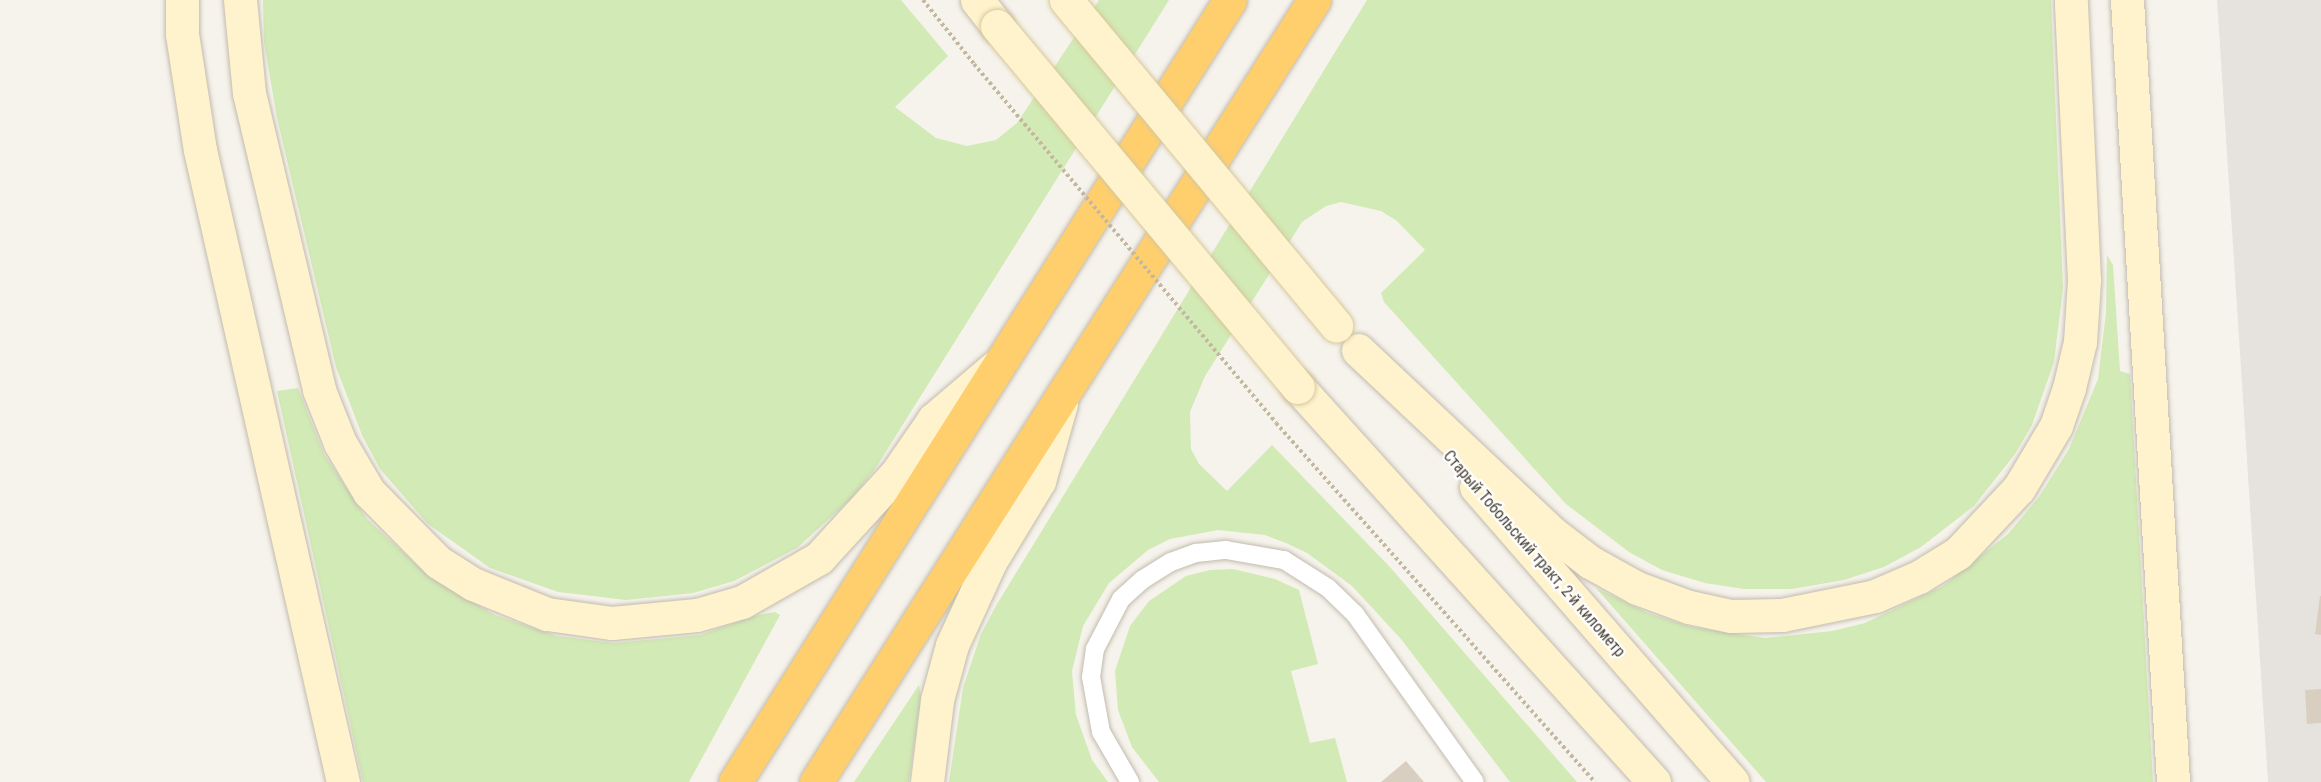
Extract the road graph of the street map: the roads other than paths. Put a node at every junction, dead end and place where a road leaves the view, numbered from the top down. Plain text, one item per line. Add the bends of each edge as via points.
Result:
1 (182, 0) edge
2 (240, 0) edge
3 (977, 0) edge
4 (1066, 0) edge
5 (1230, 0) edge
6 (1323, 0) edge
7 (2072, 0) edge
8 (2127, 0) edge
9 (1306, 13) edge
10 (1358, 350) junction
11 (1007, 357) junction
12 (1064, 395) junction
13 (1498, 612) junction
14 (343, 782) edge
15 (735, 782) edge
16 (816, 782) edge
17 (927, 782) edge
18 (1130, 782) edge
19 (1475, 782) edge
20 (1635, 782) edge
21 (1654, 782) edge
22 (1732, 782) edge
23 (2173, 782) edge

1 - 14 main road via 182,34 200,150
2 - 11 main road via 242,49 263,159 319,390 340,443 369,492 404,531 438,562 509,602 547,614 612,623 697,615 742,602 819,558 896,474 934,419
3 - 13 main road, bridge via 1298,387
4 - 10 main road, Старый Тобольский тракт, 2-й километр, bridge
5 - 11 highway
6 - 9 main road
7 - 10 main road via 2084,279 2080,342 2069,388 2046,446 2019,488 1958,552 1919,577 1864,599 1782,615 1731,616 1689,607 1637,588 1590,562 1551,532
8 - 23 main road
9 - 12 highway
10 - 22 main road, Старый Тобольский тракт, 2-й километр
11 - 15 highway
12 - 16 highway
12 - 17 main road via 1039,481 990,562 952,645 937,700
13 - 20 main road
13 - 21 main road
18 - 19 lane via 1111,755 1098,723 1091,677 1095,649 1121,599 1142,580 1171,562 1196,553 1226,550 1284,560 1328,588 1355,614

